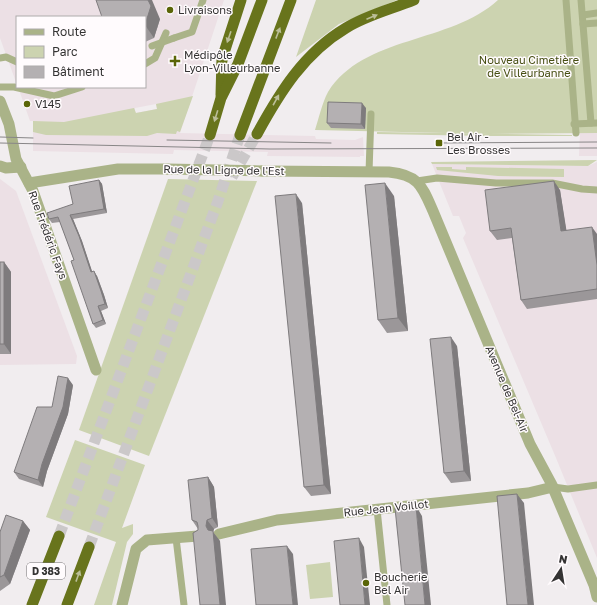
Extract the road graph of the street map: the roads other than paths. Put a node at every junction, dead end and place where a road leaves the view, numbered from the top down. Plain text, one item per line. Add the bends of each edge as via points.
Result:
1 (203, 0) edge
2 (242, 0) edge
3 (262, 0) edge
4 (290, 0) edge
5 (414, 0) edge
6 (566, 0) edge
7 (581, 0) edge
8 (597, 13) edge
9 (583, 15) junction
10 (583, 24) junction
11 (597, 24) edge
12 (166, 33) dead end
13 (148, 47) edge
14 (0, 58) edge
15 (16, 62) edge
16 (146, 63) edge
17 (0, 87) edge
18 (16, 87) edge
19 (18, 88) edge
20 (79, 88) edge
21 (221, 98) junction
22 (589, 99) junction
23 (597, 99) edge
24 (0, 101) edge
25 (594, 110) edge
26 (371, 114) dead end
27 (594, 123) edge
28 (574, 124) junction
29 (576, 133) dead end
30 (258, 134) tunnel mouth
31 (210, 135) tunnel mouth
32 (240, 135) tunnel mouth
33 (0, 166) edge
34 (20, 167) junction
35 (369, 172) junction
36 (417, 180) junction
37 (30, 183) junction
38 (597, 190) edge
39 (96, 370) dead end
40 (597, 485) edge
41 (553, 487) junction
42 (377, 509) junction
43 (219, 534) dead end
44 (59, 536) tunnel mouth
45 (198, 536) edge
46 (176, 538) junction
47 (89, 547) tunnel mouth
48 (596, 591) edge
49 (32, 605) edge
50 (68, 605) edge
51 (122, 605) edge
52 (184, 605) edge
53 (387, 605) edge

1 - 13 lane, bridge via 192,32
2 -> 21 highway via 222,59
3 - 21 highway via 238,64
32 -> 4 highway
30 -> 5 highway via 279,95 298,68 320,46 347,27
6 - 28 lane
7 - 9 lane
8 - 9 lane
9 - 10 lane
10 - 11 lane
10 - 22 lane
12 - 16 lane via 155,58
14 - 15 lane via 6,57
17 - 18 lane
19 - 20 lane via 54,96
21 -> 31 highway
22 - 23 lane
22 - 25 lane
24 - 34 street, Rue Frédéric Fays
25 - 27 lane
26 - 35 lane
27 - 28 lane
28 - 29 lane
33 - 34 street
34 - 37 street, Rue Frédéric Fays
35 - 36 street, Rue de la Ligne de l'Est via 400,173
35 - 37 street, Rue de la Ligne de l'Est, bridge via 118,169
36 - 38 lane via 437,178 496,184 552,183
36 - 41 street, Avenue de Bel-Air via 433,212 530,444
37 - 39 street, Rue Frédéric Fays
40 - 41 lane via 568,489
41 - 42 street, Rue Jean Voillot via 528,493
41 - 48 street, Avenue de Bel-Air
42 - 43 street, Rue Jean Voillot via 276,520
42 - 53 lane
44 - 49 highway, D 383
45 - 46 street
46 - 51 street via 147,540 136,549
46 - 52 lane
50 -> 47 highway, D 383

